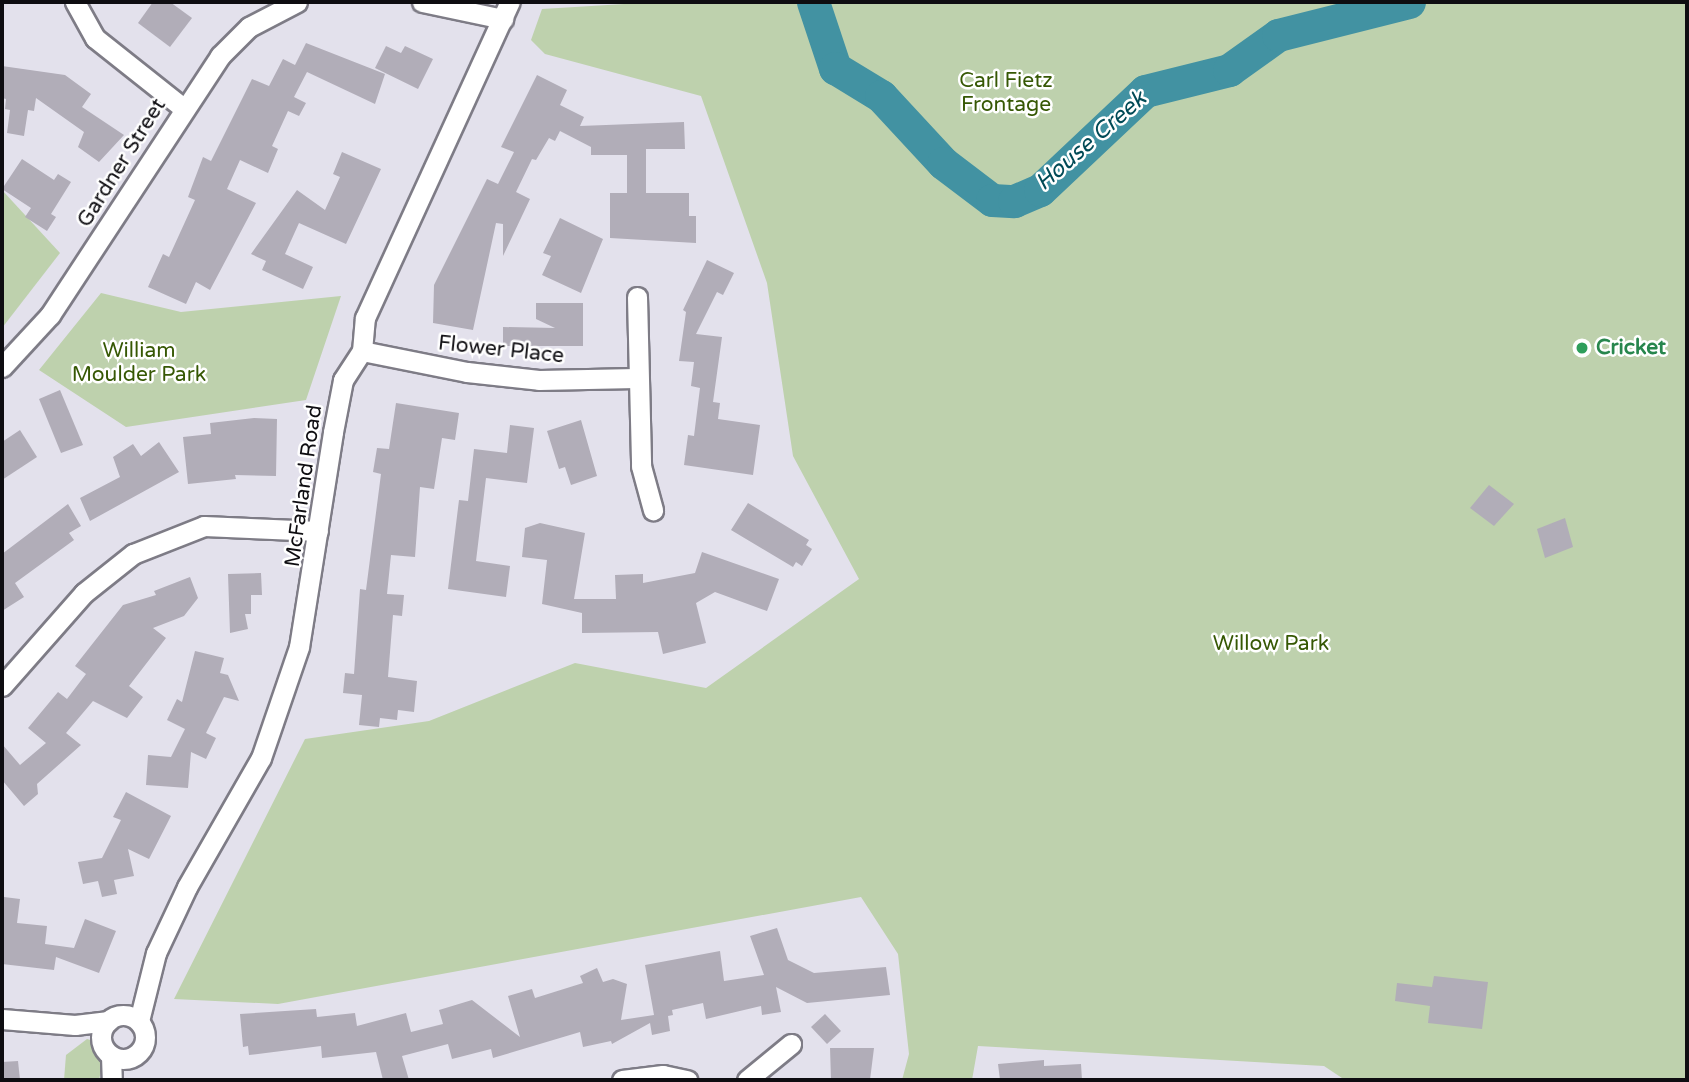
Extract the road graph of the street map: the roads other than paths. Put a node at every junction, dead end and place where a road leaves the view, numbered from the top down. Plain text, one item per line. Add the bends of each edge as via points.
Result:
1 (75, 2) edge
2 (297, 2) edge
3 (422, 2) edge
4 (507, 10) edge
5 (183, 107) junction
6 (637, 297) dead end
7 (362, 351) junction
8 (2, 367) edge
9 (636, 378) junction
10 (653, 510) dead end
11 (318, 531) junction
12 (2, 687) edge
13 (2, 1019) edge
14 (119, 1035) junction
15 (791, 1044) dead end
16 (113, 1079) edge
17 (622, 1080) edge
18 (687, 1080) edge
19 (747, 1080) edge

1 - 5 street via 95,38
2 - 5 street, Gardner Street via 249,27 220,56
3 - 4 street
4 - 7 street, McFarland Road via 365,318
5 - 8 street, Gardner Street via 50,315
6 - 9 street
7 - 9 street, Flower Place via 467,372 539,380
7 - 11 street, McFarland Road via 343,380
9 - 10 street via 641,466
11 - 12 street via 204,526 133,554 84,593
11 - 14 street, McFarland Road via 299,648 261,758 187,887
13 - 14 street
14 - 16 street, McFarland Road
15 - 19 street
17 - 18 street via 663,1075

